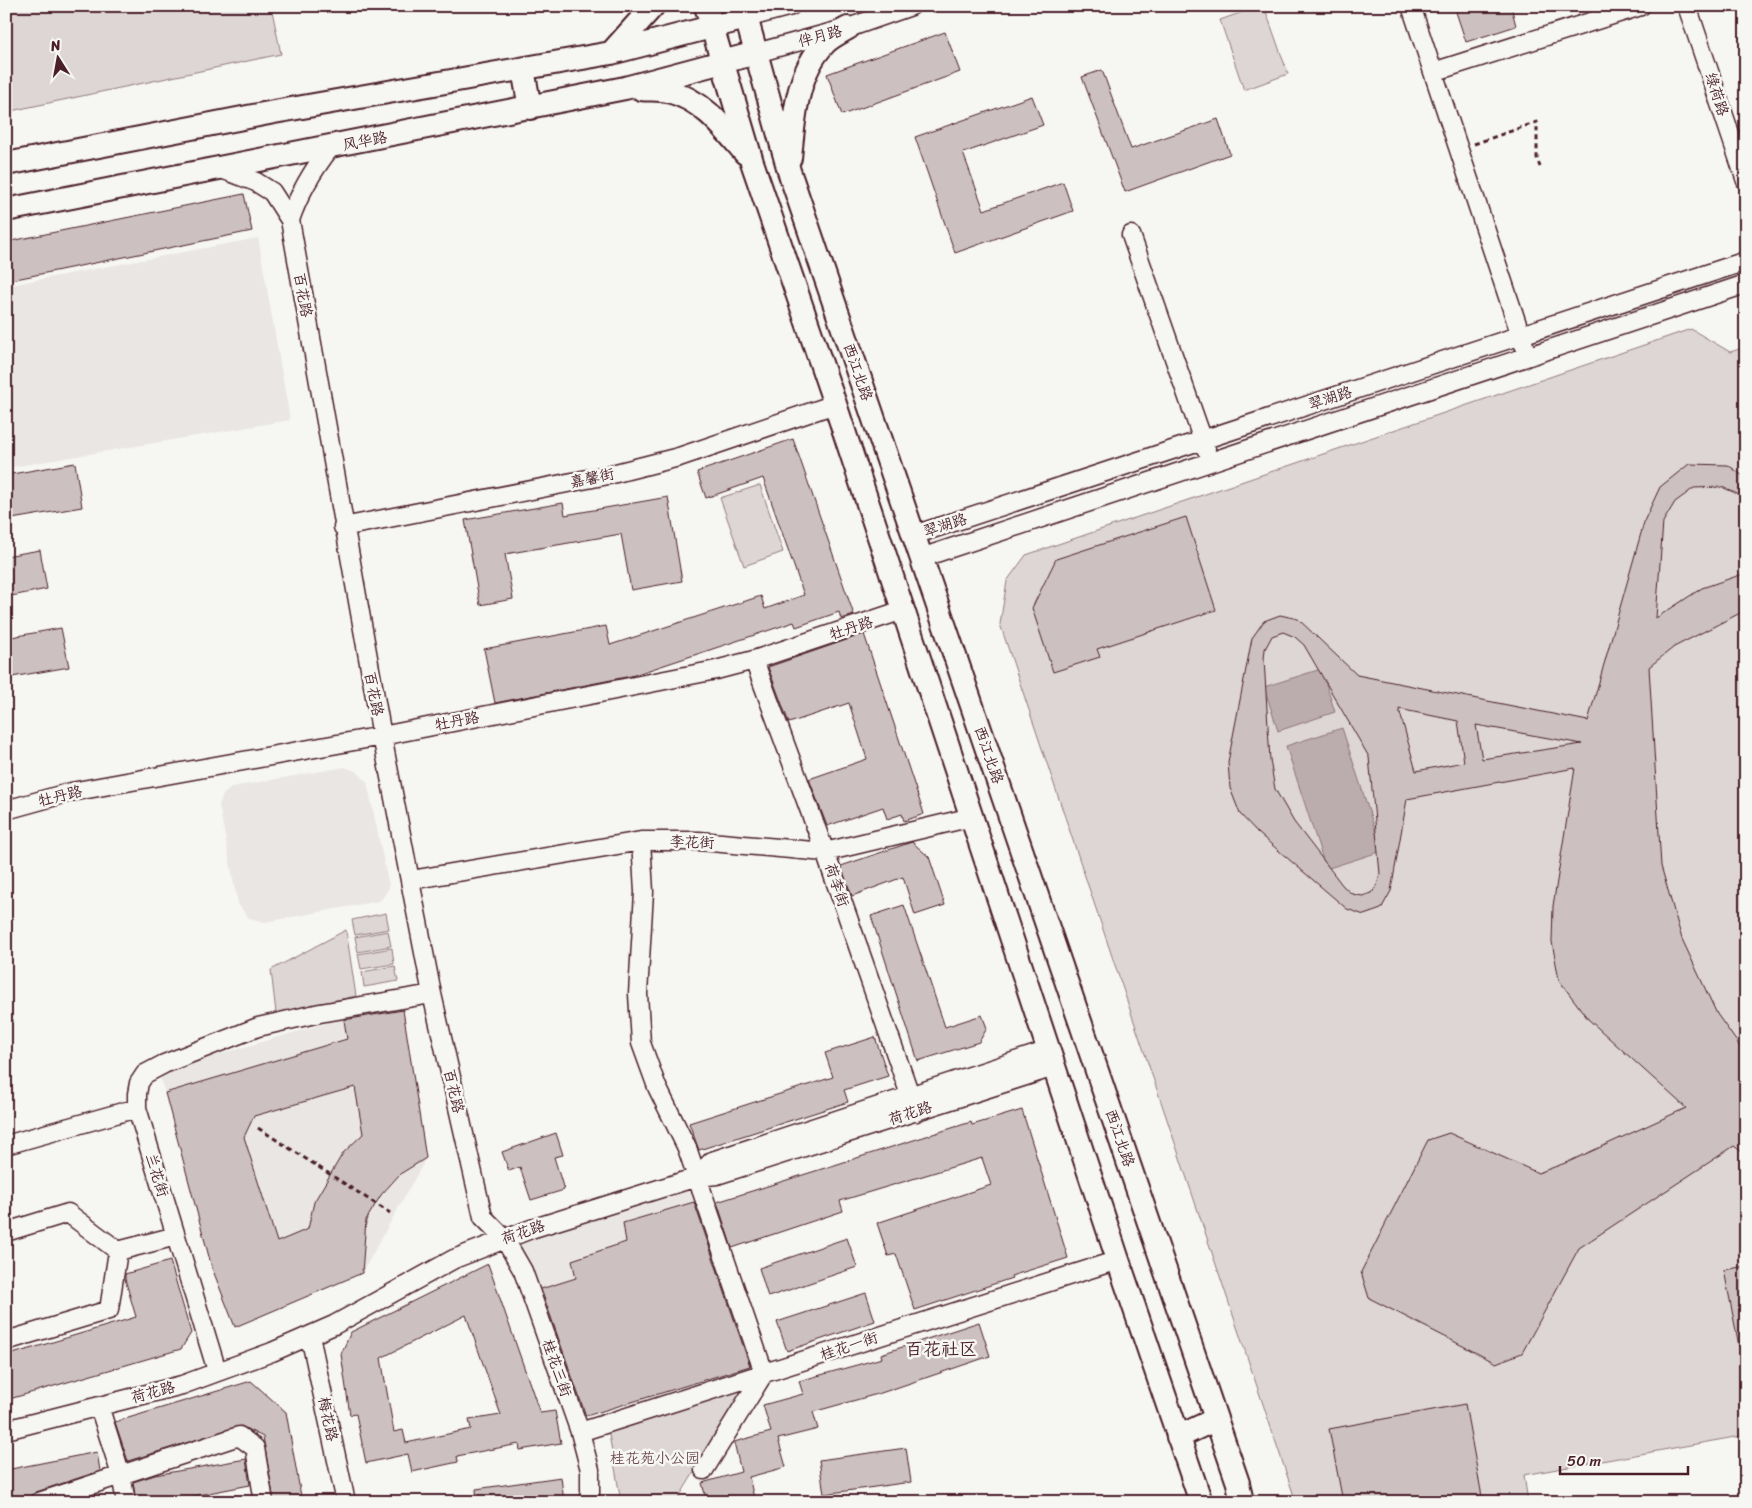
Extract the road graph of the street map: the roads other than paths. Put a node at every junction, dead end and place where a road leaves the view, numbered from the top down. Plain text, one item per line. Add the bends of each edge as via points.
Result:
1 (653, 6) edge
2 (791, 6) edge
3 (911, 6) edge
4 (1411, 6) edge
5 (1641, 6) edge
6 (1687, 6) edge
7 (744, 12) edge
8 (709, 17) edge
9 (848, 28) junction
10 (611, 53) junction
11 (756, 53) junction
12 (722, 62) junction
13 (523, 69) junction
14 (1433, 72) junction
15 (625, 88) junction
16 (530, 108) junction
17 (330, 148) junction
18 (752, 162) junction
19 (6, 164) edge
20 (219, 168) junction
21 (789, 171) junction
22 (1746, 181) edge
23 (800, 205) junction
24 (6, 210) edge
25 (771, 216) junction
26 (290, 220) junction
27 (1131, 235) dead end
28 (1746, 261) edge
29 (1746, 284) edge
30 (1520, 335) junction
31 (1528, 356) junction
32 (835, 404) junction
33 (1202, 440) junction
34 (1210, 462) junction
35 (343, 527) junction
36 (914, 535) junction
37 (921, 558) junction
38 (903, 610) junction
39 (754, 660) junction
40 (382, 736) junction
41 (6, 810) edge
42 (972, 817) junction
43 (640, 841) junction
44 (826, 852) junction
45 (411, 880) junction
46 (432, 994) junction
47 (1051, 1058) junction
48 (913, 1104) junction
49 (137, 1108) junction
50 (6, 1145) edge
51 (697, 1177) junction
52 (6, 1232) edge
53 (176, 1236) junction
54 (504, 1238) junction
55 (118, 1250) junction
56 (1118, 1260) junction
57 (310, 1336) junction
58 (6, 1341) edge
59 (217, 1371) junction
60 (764, 1373) junction
61 (99, 1406) junction
62 (1216, 1419) junction
63 (6, 1430) edge
64 (580, 1432) junction
65 (1178, 1437) junction
66 (704, 1470) dead end
67 (121, 1475) junction
68 (1240, 1492) edge
69 (1198, 1498) edge
70 (39, 1502) edge
71 (126, 1502) edge
72 (264, 1502) edge
73 (346, 1502) edge
74 (587, 1502) edge
75 (1250, 1502) edge

1 - 10 main road
2 - 7 street
3 - 9 street, 伴月路
4 - 14 street
5 - 14 street
6 - 22 street, 绿荷路
7 - 8 main road
7 - 11 main road, 西江北路
8 - 10 main road
8 - 12 main road
9 - 11 street, 伴月路
9 - 21 main road via 825,42 810,64 796,106
10 - 13 main road
11 - 12 main road, 风华路
11 - 21 main road, 西江北路
12 - 15 main road, 风华路
12 - 18 main road
13 - 16 main road
13 - 19 main road via 274,112
14 - 30 street
15 - 16 main road, 风华路
15 - 18 main road via 668,91 693,101 715,117
16 - 17 main road, 风华路
17 - 20 main road, 风华路
17 - 26 street via 314,168
18 - 25 main road
20 - 24 main road, 风华路
20 - 26 street via 256,182 272,192
21 - 23 main road, 西江北路
23 - 25 main road
23 - 36 main road, 西江北路
25 - 32 main road
26 - 35 street, 百花路
27 - 33 street
28 - 30 street, 翠湖路
29 - 31 street, 翠湖路
30 - 31 street
30 - 33 street, 翠湖路
31 - 34 street, 翠湖路
32 - 35 street, 嘉馨街 via 678,457 608,475
32 - 38 main road
33 - 34 street
33 - 36 street, 翠湖路
34 - 37 street, 翠湖路
35 - 40 street, 百花路
36 - 37 main road, 西江北路
37 - 62 main road, 西江北路
38 - 39 street, 牡丹路
38 - 42 main road
39 - 40 street, 牡丹路
39 - 44 street, 荷李街
40 - 41 street, 牡丹路 via 71,792
40 - 45 street, 百花路
42 - 44 street, 李花街
42 - 47 main road
43 - 44 street, 李花街 via 699,841
43 - 45 street, 李花街
43 - 51 street via 644,892 638,994 641,1043 656,1087 687,1148
44 - 48 street, 荷李街
45 - 46 street, 百花路
46 - 49 street via 258,1027 145,1074 139,1083
46 - 54 street, 百花路 via 483,1217
47 - 48 street, 荷花路
47 - 56 main road
48 - 51 street, 荷花路 via 717,1175
49 - 50 street
49 - 53 street, 兰花街
51 - 54 street, 荷花路
51 - 60 street
52 - 55 street via 68,1213
53 - 55 street
53 - 59 street, 兰花街
54 - 57 street, 荷花路 via 454,1259
54 - 64 street, 桂花三街 via 523,1271
55 - 58 street via 109,1310
56 - 60 street, 桂花一街
56 - 65 main road
57 - 59 street, 荷花路
57 - 73 street, 梅花路
59 - 61 street, 荷花路 via 182,1384
60 - 64 street, 桂花一街
60 - 66 street
61 - 63 street, 荷花路
61 - 67 street
62 - 65 main road
62 - 68 main road, 西江北路
64 - 74 street, 桂花三街 via 590,1470 590,1497
65 - 69 main road
67 - 70 street
67 - 71 street
67 - 72 street via 239,1436 255,1448
68 - 75 main road, 西江北路

